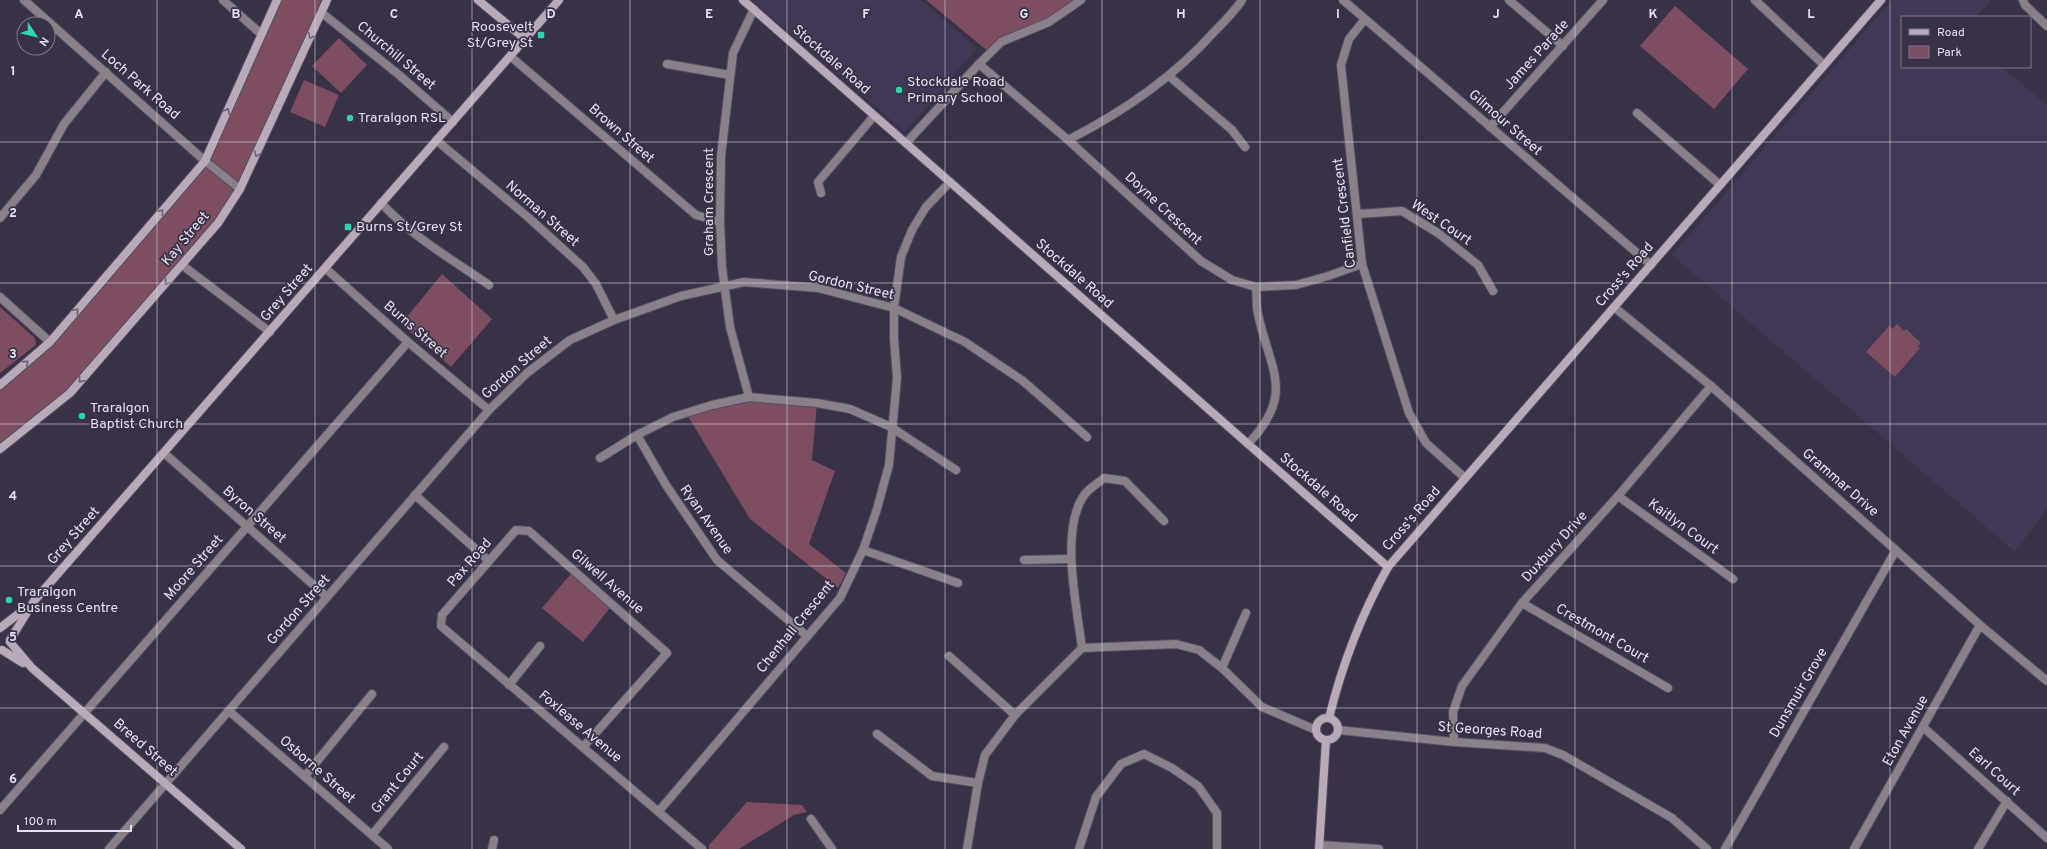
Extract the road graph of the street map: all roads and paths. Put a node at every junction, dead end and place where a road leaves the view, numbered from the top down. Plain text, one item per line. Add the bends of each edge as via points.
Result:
1 (24, 0) edge
2 (224, 0) edge
3 (277, 0) edge
4 (327, 0) edge
5 (478, 0) edge
6 (559, 0) edge
7 (743, 0) edge
8 (1081, 0) edge
9 (1242, 0) edge
10 (1343, 0) edge
11 (1509, 0) edge
12 (1603, 0) edge
13 (1755, 0) edge
14 (1881, 0) edge
15 (2022, 0) edge
16 (754, 9) junction
17 (322, 13) junction
18 (1365, 19) junction
19 (2047, 26) edge
20 (261, 34) junction
21 (525, 39) junction
22 (1563, 46) junction
23 (510, 56) junction
24 (667, 64) dead end
25 (979, 64) junction
26 (1824, 65) junction
27 (106, 72) junction
28 (730, 75) junction
29 (1169, 76) junction
30 (1637, 113) dead end
31 (874, 116) junction
32 (452, 122) junction
33 (1490, 127) junction
34 (436, 140) junction
35 (1068, 140) junction
36 (906, 143) junction
37 (1245, 147) dead end
38 (205, 161) junction
39 (950, 182) junction
40 (1720, 185) junction
41 (240, 189) junction
42 (821, 193) dead end
43 (381, 203) junction
44 (1358, 214) junction
45 (0, 218) edge
46 (720, 222) junction
47 (1362, 264) junction
48 (182, 265) junction
49 (1651, 265) junction
50 (325, 268) junction
51 (488, 285) dead end
52 (726, 287) junction
53 (1256, 287) junction
54 (1492, 291) dead end
55 (0, 297) edge
56 (1614, 307) junction
57 (894, 308) junction
58 (614, 320) junction
59 (270, 332) junction
60 (50, 342) junction
61 (408, 342) junction
62 (0, 385) edge
63 (1711, 386) junction
64 (749, 397) junction
65 (489, 410) junction
66 (891, 427) junction
67 (637, 435) junction
68 (1087, 437) dead end
69 (1248, 444) junction
70 (0, 449) edge
71 (164, 454) junction
72 (600, 458) dead end
73 (956, 470) dead end
74 (1465, 478) junction
75 (415, 495) junction
76 (1618, 496) junction
77 (1164, 521) dead end
78 (248, 526) junction
79 (529, 531) joint
80 (863, 550) junction
81 (1896, 550) junction
82 (1071, 559) junction
83 (1024, 560) dead end
84 (489, 561) junction
85 (1388, 567) junction
86 (1733, 579) dead end
87 (958, 583) dead end
88 (327, 597) junction
89 (34, 601) junction
90 (1522, 603) junction
91 (1246, 613) dead end
92 (1980, 625) junction
93 (441, 626) joint
94 (0, 628) edge
95 (807, 636) junction
96 (10, 641) junction
97 (540, 646) dead end
98 (1082, 648) junction
99 (1, 650) edge
100 (949, 656) dead end
101 (32, 668) junction
102 (1222, 668) junction
103 (2047, 680) edge
104 (509, 685) junction
105 (1668, 688) dead end
106 (372, 694) dead end
107 (229, 710) junction
108 (85, 713) junction
109 (1014, 715) junction
110 (1329, 718) junction
111 (1923, 727) junction
112 (1316, 730) junction
113 (1338, 730) junction
114 (877, 734) dead end
115 (1326, 740) junction
116 (1454, 742) junction
117 (584, 746) junction
118 (444, 747) dead end
119 (305, 776) junction
120 (978, 783) junction
121 (167, 784) junction
122 (2007, 801) junction
123 (0, 810) edge
124 (659, 811) junction
125 (811, 819) dead end
126 (372, 835) junction
127 (2047, 838) edge
128 (494, 840) dead end
129 (1320, 847) edge
130 (110, 849) edge
131 (241, 849) edge
132 (388, 849) edge
133 (492, 849) edge
134 (702, 849) edge
135 (832, 849) edge
136 (968, 849) edge
137 (1078, 849) edge
138 (1217, 849) edge
139 (1379, 849) edge
140 (1707, 849) edge
141 (1725, 849) edge
142 (1854, 849) edge
143 (1978, 849) edge

1 - 27 street, Loch Park Road
2 - 20 street
3 - 20 street
4 - 17 street, Kay Street
5 - 21 street
6 - 21 street, Grey Street
7 - 16 street, Stockdale Road
8 - 25 street via 1049,22 1002,42
9 - 29 street via 1195,54
10 - 18 street, Gilmour Street
11 - 22 street
12 - 22 street, James Parade
13 - 26 street
14 - 26 street, Cross's Road
15 - 19 street
16 - 28 street, Graham Crescent via 733,53
16 - 31 street, Stockdale Road
17 - 32 street, Churchill Street via 392,69
17 -> 41 street, Kay Street
18 - 33 street, Gilmour Street
18 - 44 street, Canfield Crescent via 1349,39 1341,65
38 -> 20 street
21 - 23 street, Grey Street
22 - 33 street, James Parade
23 - 32 street, Grey Street
23 - 46 street, Brown Street via 696,215
24 - 28 street
25 - 35 street, Doyne Crescent
25 - 36 street
26 - 40 street, Cross's Road
27 - 38 street, Loch Park Road
27 - 45 street via 64,124 36,175
28 - 46 street, Graham Crescent via 721,156
29 - 35 street via 1142,97
29 - 37 street via 1232,130
30 - 40 street
31 - 36 street, Stockdale Road
31 - 42 street via 818,182
32 - 34 street, Grey Street
33 - 49 street, Gilmour Street
34 - 43 street, Grey Street
34 - 58 street, Norman Street via 583,267 596,284
35 - 53 street, Doyne Crescent via 1201,261 1232,280
36 - 39 street, Stockdale Road
38 - 41 street, Loch Park Road
60 -> 38 street
39 - 57 street, Chenhall Crescent via 926,207 912,230 901,257
39 - 69 street, Stockdale Road
40 - 49 street, Cross's Road
41 - 48 street, Kay Street via 218,223
43 - 50 street, Grey Street
43 - 51 street via 420,239
44 - 47 street, Canfield Crescent
44 - 54 street, West Court via 1402,211 1438,234 1478,265
46 - 52 street, Graham Crescent via 722,267
47 - 53 street, Doyne Crescent via 1296,285
47 - 74 street, Canfield Crescent via 1409,413 1426,443
48 - 59 street
48 -> 70 street, Kay Street via 70,394
49 - 56 street, Cross's Road
50 - 59 street, Grey Street
50 - 61 street, Burns Street
52 - 57 street, Gordon Street via 744,282 818,288
52 - 58 street, Gordon Street via 681,296
52 - 64 street, Graham Crescent via 730,327
53 - 69 street via 1258,313 1276,374 1275,405 1264,427
55 - 60 street
56 - 63 street, Grammar Drive
56 - 74 street, Cross's Road
57 - 66 street, Chenhall Crescent via 897,378
57 - 68 street, Gordon Street via 971,346 1023,381
58 - 65 street, Gordon Street via 570,340 527,373
59 - 71 street, Grey Street
62 -> 60 street
61 - 65 street, Burns Street
61 - 78 street, Moore Street
63 - 76 street, Duxbury Drive
63 - 81 street, Grammar Drive
64 - 66 street via 817,402 850,409
64 - 67 street via 712,405 673,418
65 - 75 street, Gordon Street
66 - 73 street
66 - 80 street, Chenhall Crescent via 889,465
67 - 72 street
67 - 95 street, Ryan Avenue via 666,485 717,560
69 - 85 street, Stockdale Road
71 - 78 street, Byron Street
71 - 89 street, Grey Street
74 - 85 street, Cross's Road
75 - 84 street
75 - 88 street, Gordon Street
76 - 86 street, Kaitlyn Court
76 - 90 street, Duxbury Drive
77 - 82 street via 1125,481 1104,478 1085,493 1074,517
78 - 88 street, Byron Street
78 - 108 street, Moore Street
79 - 84 street, Pax Road via 516,530
79 - 117 street, Gilwell Avenue via 668,653
80 - 87 street
80 - 95 street, Chenhall Crescent via 840,598
81 - 92 street, Grammar Drive
81 - 141 street, Dunsmuir Grove
82 - 83 street
82 - 98 street
84 - 93 street, Pax Road via 442,615
85 - 110 street, Cross's Road via 1368,603 1352,642
88 - 107 street, Gordon Street
89 - 94 street, Grey Street
89 - 96 street, Grey Street
90 - 105 street, Crestmont Court
90 - 116 street, Duxbury Drive via 1462,686 1453,712
91 - 102 street
92 - 103 street, Grammar Drive
92 - 111 street, Eton Avenue
93 - 104 street, Foxlease Avenue
94 - 96 street, Breed Street via 9,633
95 - 124 street, Chenhall Crescent
96 - 99 street, Grey Street via 9,646
96 - 101 street, Breed Street
97 - 104 street
98 - 102 street via 1176,644 1199,650
98 - 109 street
99 - 101 street, Breed Street
100 - 109 street
101 - 108 street, Breed Street
102 - 112 street via 1262,707
104 - 117 street, Foxlease Avenue
106 - 119 street
107 - 119 street, Osborne Street
107 - 121 street, Gordon Street
108 - 121 street, Breed Street
108 - 123 street, Moore Street
109 - 120 street via 985,755
110 - 112 street via 1320,721
110 - 113 street via 1336,722
111 - 122 street, Earl Court
111 - 142 street, Eton Avenue
112 - 115 street via 1319,736
113 - 115 street via 1334,738
113 - 116 street, St Georges Road
114 - 120 street via 932,776
115 - 129 street
116 - 140 street, St Georges Road via 1545,748 1563,754 1672,818
117 - 124 street, Foxlease Avenue
118 - 126 street, Grant Court
119 - 126 street, Osborne Street
120 - 136 street
121 - 130 street, Gordon Street
121 - 131 street, Breed Street
122 - 127 street, Earl Court
122 - 143 street
124 - 134 street, Foxlease Avenue
125 - 135 street
126 - 132 street, Osborne Street
128 - 133 street
129 - 139 street
137 - 138 street via 1096,797 1122,764 1144,754 1172,768 1198,786 1216,813

